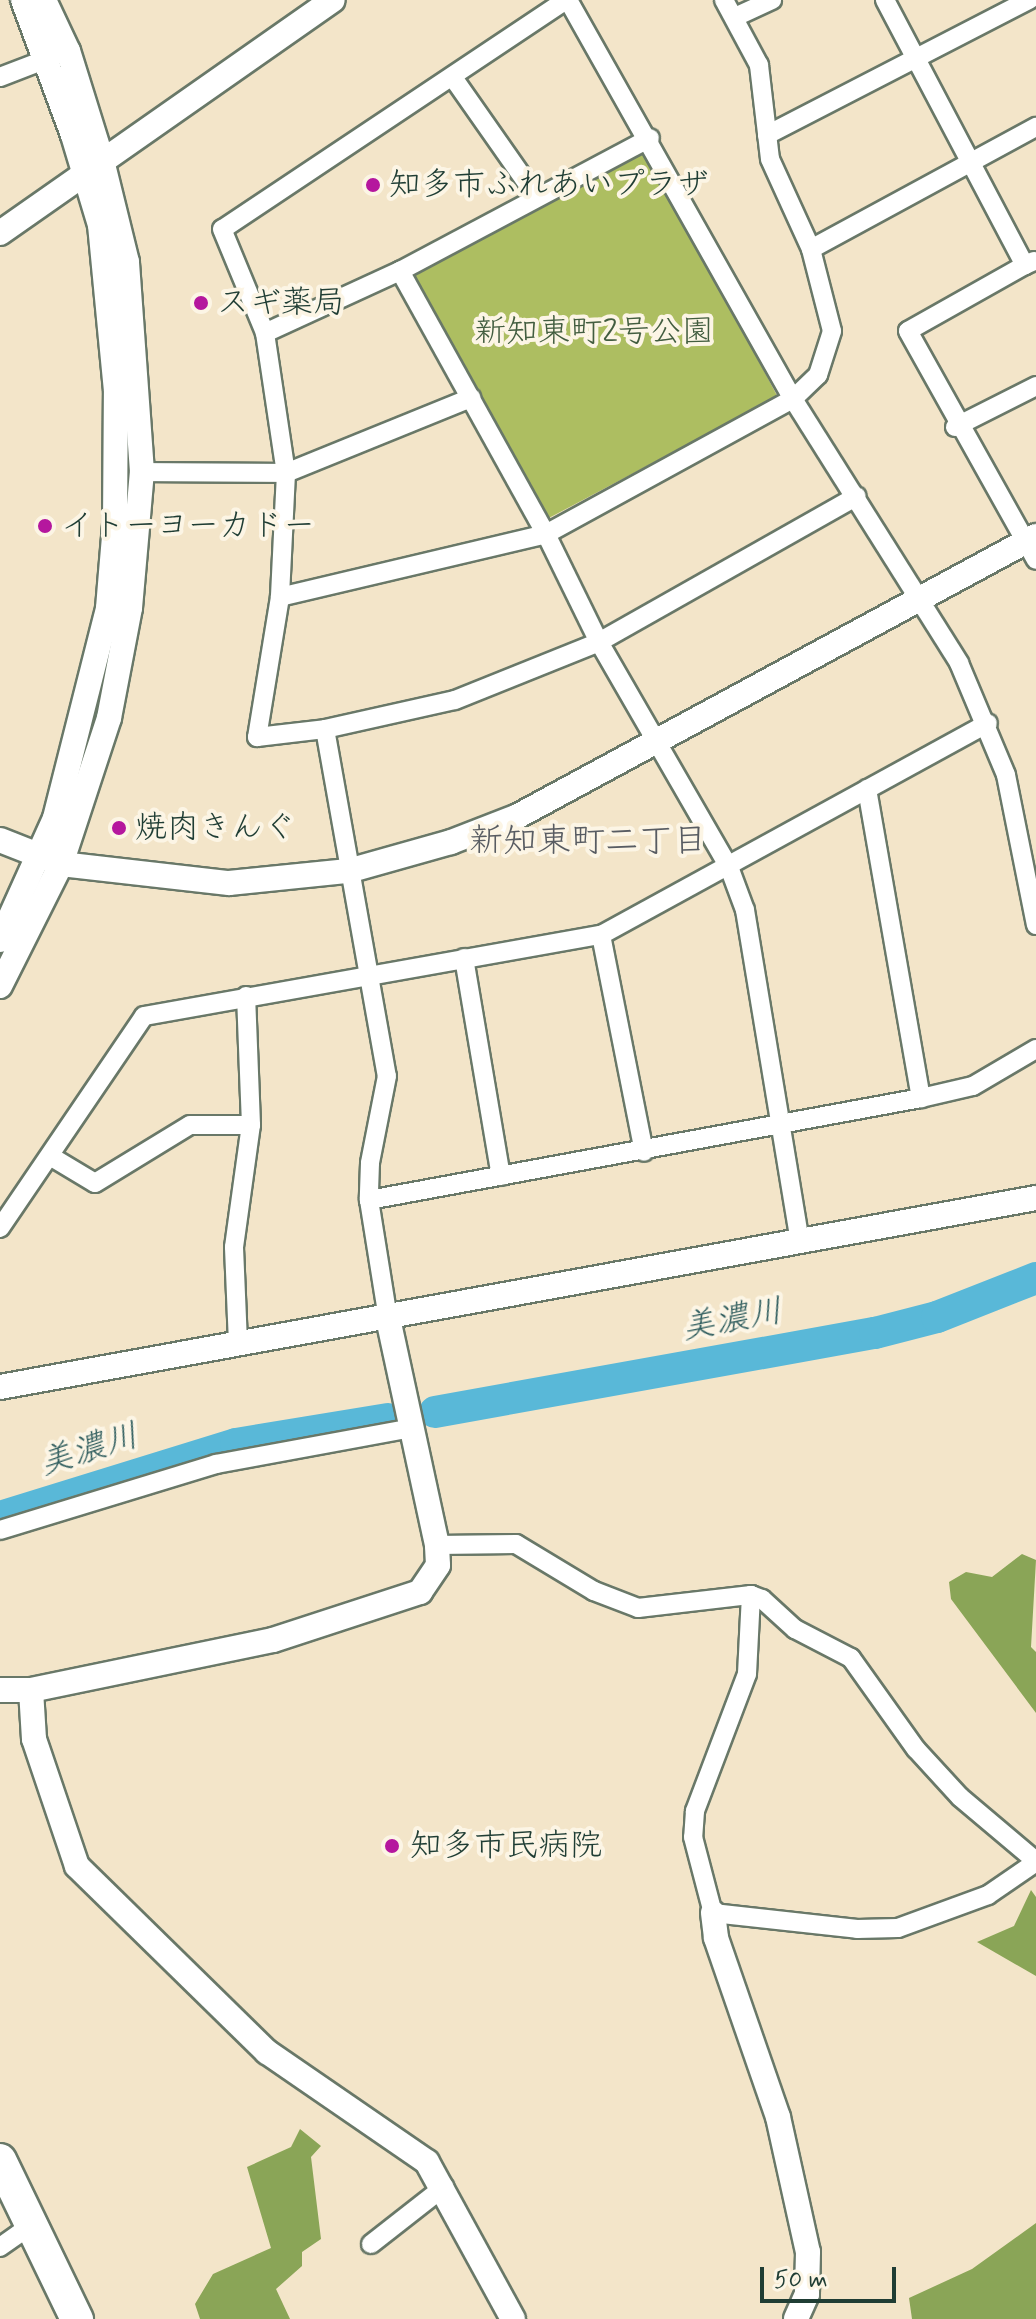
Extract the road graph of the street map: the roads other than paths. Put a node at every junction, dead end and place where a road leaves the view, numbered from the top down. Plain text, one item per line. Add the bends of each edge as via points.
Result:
1 (23, 0) edge
2 (44, 0) edge
3 (333, 0) edge
4 (567, 0) edge
5 (724, 0) edge
6 (772, 0) edge
7 (885, 0) edge
8 (1029, 0) edge
9 (735, 17) junction
10 (57, 55) junction
11 (918, 59) junction
12 (0, 77) edge
13 (454, 79) junction
14 (1036, 127) edge
15 (767, 135) junction
16 (650, 138) junction
17 (971, 162) junction
18 (93, 166) junction
19 (536, 196) junction
20 (0, 233) edge
21 (811, 249) junction
22 (1031, 263) edge
23 (400, 271) junction
24 (265, 333) junction
25 (1036, 386) edge
26 (471, 398) junction
27 (793, 399) junction
28 (956, 426) junction
29 (142, 472) junction
30 (286, 473) junction
31 (857, 496) junction
32 (546, 534) junction
33 (1033, 546) edge
34 (280, 597) junction
35 (918, 599) junction
36 (599, 642) junction
37 (988, 723) junction
38 (325, 729) junction
39 (659, 739) junction
40 (867, 789) junction
41 (0, 840) edge
42 (50, 859) junction
43 (729, 867) junction
44 (348, 871) junction
45 (1036, 925) edge
46 (601, 935) junction
47 (0, 940) edge
48 (464, 958) junction
49 (367, 978) junction
50 (0, 986) edge
51 (246, 996) junction
52 (1036, 1049) edge
53 (921, 1098) junction
54 (251, 1125) junction
55 (782, 1125) junction
56 (644, 1152) junction
57 (50, 1156) junction
58 (501, 1176) junction
59 (1036, 1198) edge
60 (369, 1200) junction
61 (0, 1228) edge
62 (800, 1242) junction
63 (388, 1318) junction
64 (238, 1343) junction
65 (0, 1387) edge
66 (413, 1428) junction
67 (0, 1530) edge
68 (437, 1545) junction
69 (751, 1595) junction
70 (0, 1690) edge
71 (31, 1690) junction
72 (1036, 1861) edge
73 (713, 1913) junction
74 (0, 2160) edge
75 (444, 2187) junction
76 (31, 2225) junction
77 (371, 2244) dead end
78 (0, 2247) edge
79 (77, 2319) edge
80 (513, 2319) edge
81 (796, 2319) edge

1 - 10 street
2 - 10 street
3 - 18 street
4 - 13 street
4 - 16 street
5 - 9 street
6 - 9 street
7 - 11 street
8 - 11 street
9 - 15 street via 759,65
10 - 12 street
10 - 18 street
11 - 15 street
11 - 17 street
13 - 19 street
13 - 24 street via 222,229
14 - 17 street
15 - 21 street via 781,190
16 - 19 street
16 - 27 street
17 - 21 street
17 - 22 street
18 - 20 street
18 - 29 street via 133,297
18 - 42 street via 116,391 115,524 108,608 55,818
19 - 23 street
21 - 27 street via 832,331 818,375
22 - 28 street via 908,331
23 - 24 street
23 - 26 street
24 - 30 street
25 - 28 street
26 - 30 street
26 - 32 street
27 - 31 street
27 - 32 street
28 - 33 street
29 - 30 street
29 - 42 street via 121,661 109,718
30 - 34 street
31 - 35 street
31 - 36 street
32 - 34 street
32 - 36 street
33 - 35 street
34 - 38 street via 257,737
35 - 37 street via 959,663
35 - 39 street
36 - 38 street via 455,700
36 - 39 street
37 - 40 street
37 - 45 street via 1006,775
38 - 44 street
39 - 43 street
39 - 44 street via 518,816 451,842
40 - 43 street
40 - 53 street
41 - 42 street
42 - 44 street via 229,883
42 - 47 street
42 - 50 street
43 - 46 street
43 - 55 street via 745,910
44 - 49 street
46 - 48 street
46 - 56 street
48 - 49 street
48 - 58 street
49 - 51 street
49 - 60 street via 387,1076 370,1163
51 - 54 street
51 - 57 street via 144,1016
52 - 53 street via 973,1086
53 - 55 street
54 - 57 street via 190,1125 95,1183
54 - 64 street via 234,1247
55 - 56 street
55 - 62 street
56 - 58 street
57 - 61 street
58 - 60 street
59 - 62 street
60 - 63 street
62 - 63 street
63 - 64 street
63 - 66 street
64 - 65 street
66 - 67 street via 216,1464
66 - 68 street
68 - 69 street via 516,1544 594,1591 638,1608
68 - 71 street via 434,1576 414,1597 273,1640
69 - 72 street via 770,1603 795,1629 851,1658 916,1749 960,1797
69 - 73 street via 752,1643 745,1682 695,1811 693,1837
70 - 71 street
71 - 75 street via 34,1739 77,1866 238,2028 405,2145 427,2162
72 - 73 street via 988,1895 898,1928 857,1929
73 - 81 street via 716,1938 778,2117 808,2252 807,2294
74 - 76 highway
75 - 77 street
75 - 80 street
76 - 78 street
76 - 79 highway

